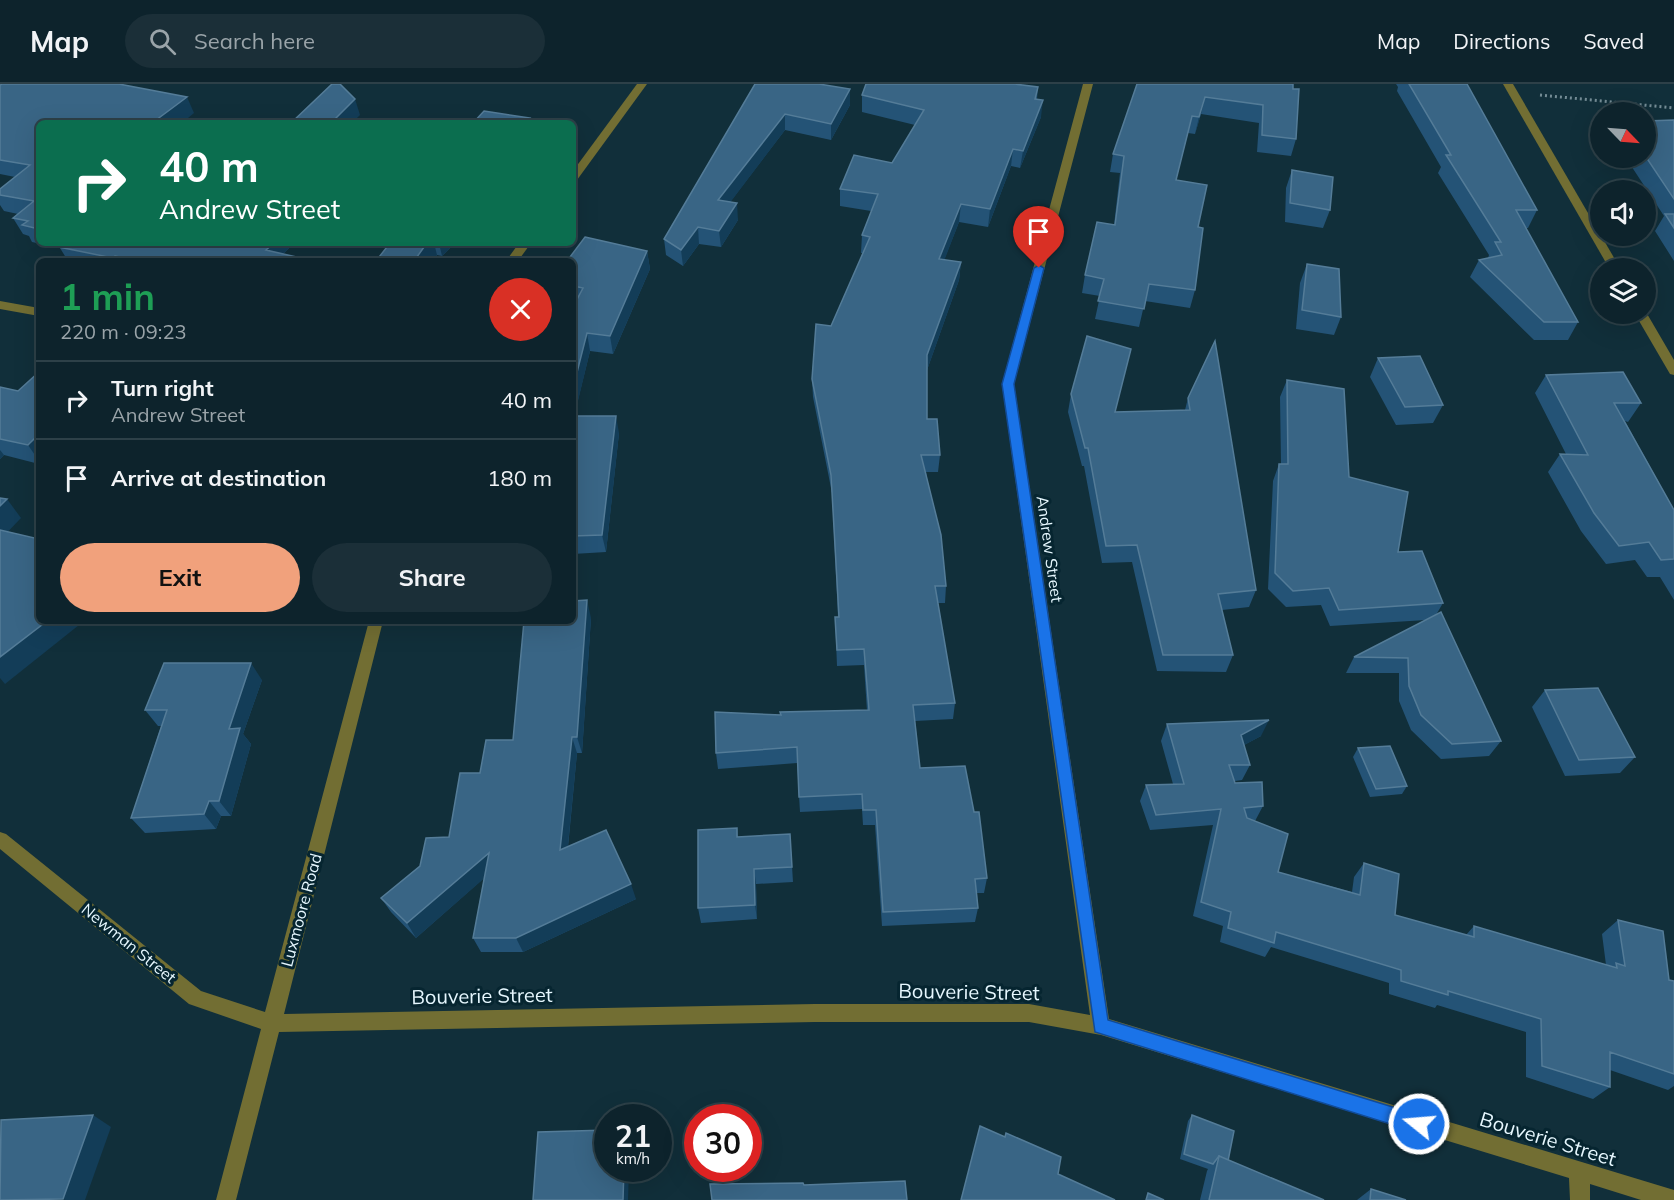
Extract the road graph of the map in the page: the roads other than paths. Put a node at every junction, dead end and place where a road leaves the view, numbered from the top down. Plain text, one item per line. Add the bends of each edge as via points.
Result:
1 (642, 84) edge
2 (1088, 84) edge
3 (1510, 88) edge
4 (576, 174) edge
5 (1609, 258) edge
6 (0, 305) edge
7 (36, 311) edge
8 (1647, 324) edge
9 (1674, 372) edge
10 (375, 624) edge
11 (0, 839) edge
12 (272, 1023) junction
13 (1101, 1026) junction
14 (1579, 1173) junction
15 (226, 1200) edge
16 (1580, 1200) edge
17 (1674, 1200) edge

1 - 4 street
2 - 13 street, Andrew Street via 1008,384
3 - 5 street
6 - 7 street
8 - 9 street
10 - 12 street, Luxmoore Road
11 - 12 street, Newman Street via 196,998
12 - 13 street, Bouverie Street via 1029,1013
12 - 15 street, Luxmoore Road
13 - 14 street, Bouverie Street
14 - 16 street
14 - 17 street, Bouverie Street

